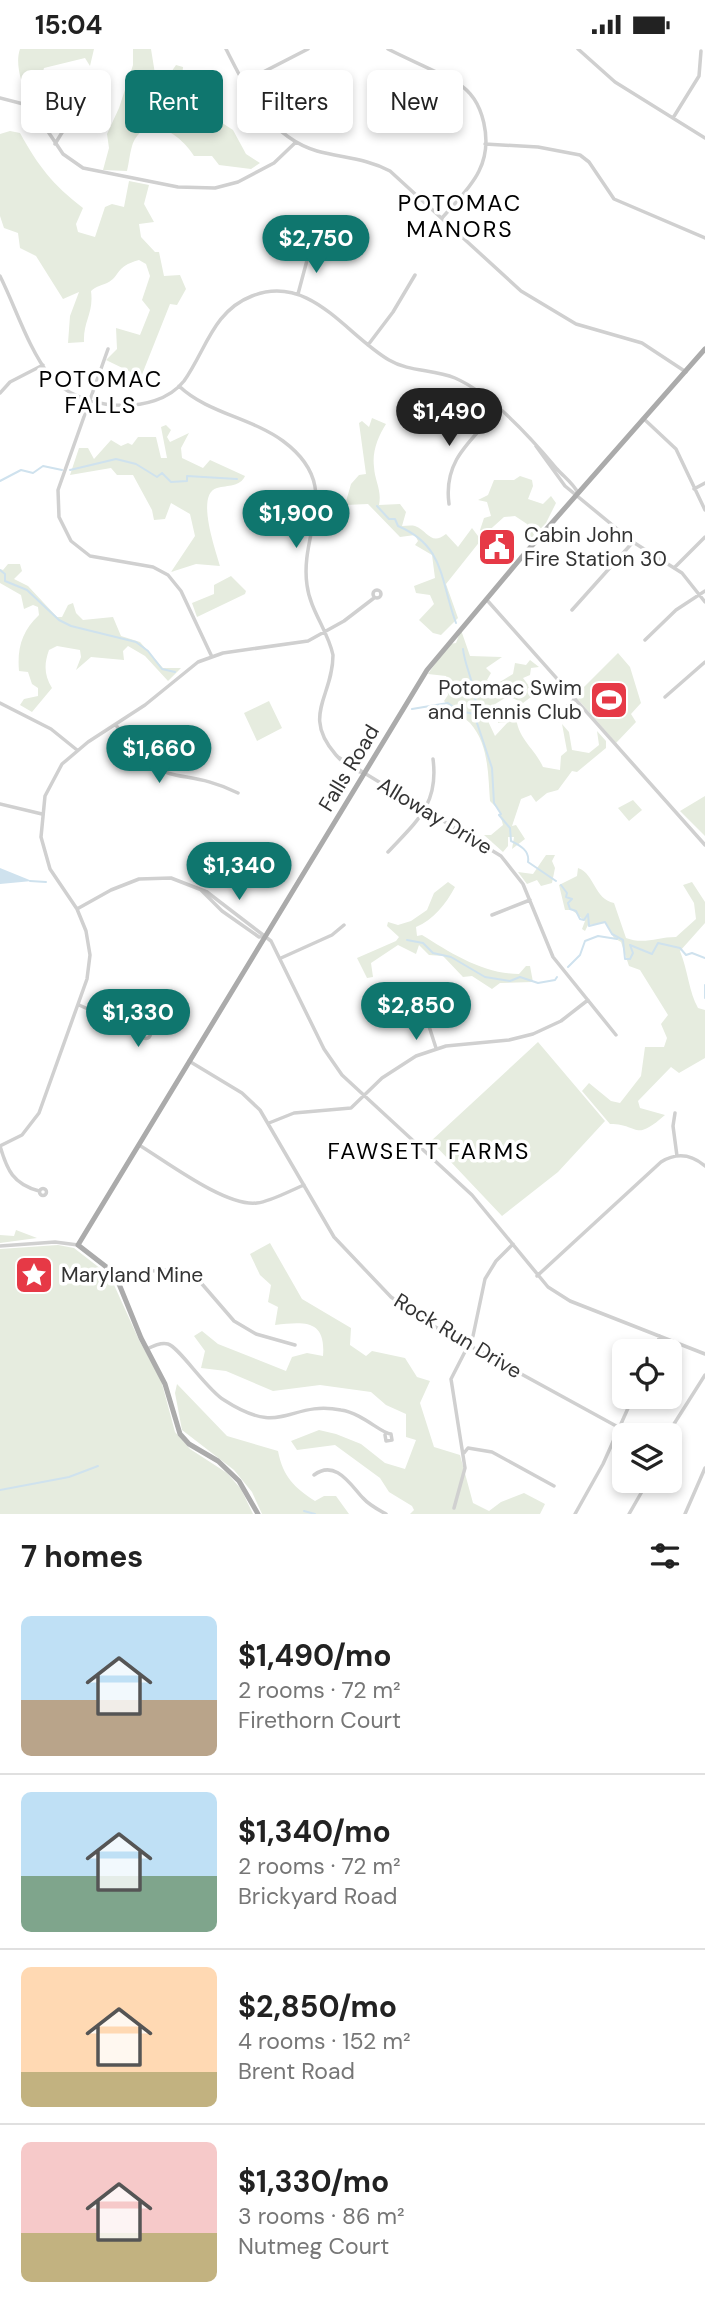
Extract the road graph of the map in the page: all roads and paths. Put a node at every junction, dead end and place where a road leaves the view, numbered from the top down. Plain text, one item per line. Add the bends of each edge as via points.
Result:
1 (226, 49) edge
2 (308, 49) edge
3 (388, 49) edge
4 (578, 49) edge
5 (701, 51) dead end
6 (267, 70) edge
7 (237, 72) edge
8 (0, 98) edge
9 (673, 118) junction
10 (62, 133) edge
11 (286, 133) edge
12 (705, 138) edge
13 (296, 142) junction
14 (485, 143) junction
15 (55, 144) junction
16 (442, 218) junction
17 (705, 238) edge
18 (310, 249) dead end
19 (415, 275) dead end
20 (0, 276) edge
21 (298, 295) junction
22 (368, 345) junction
23 (108, 349) dead end
24 (704, 353) edge
25 (43, 365) junction
26 (686, 372) junction
27 (179, 386) junction
28 (0, 393) edge
29 (89, 398) junction
30 (498, 410) junction
31 (645, 419) junction
32 (705, 483) edge
33 (694, 489) junction
34 (578, 494) junction
35 (449, 504) dead end
36 (705, 510) edge
37 (705, 537) edge
38 (633, 542) junction
39 (674, 568) junction
40 (705, 591) edge
41 (699, 594) junction
42 (374, 597) dead end
43 (486, 599) junction
44 (705, 602) edge
45 (572, 610) dead end
46 (325, 633) junction
47 (645, 640) dead end
48 (212, 657) junction
49 (705, 662) edge
50 (665, 697) dead end
51 (575, 699) junction
52 (0, 703) edge
53 (557, 715) dead end
54 (116, 725) junction
55 (77, 750) junction
56 (433, 759) dead end
57 (365, 773) junction
58 (237, 793) dead end
59 (0, 804) edge
60 (425, 809) junction
61 (41, 814) junction
62 (705, 845) edge
63 (388, 852) dead end
64 (530, 900) junction
65 (77, 909) junction
66 (492, 915) dead end
67 (344, 925) dead end
68 (270, 929) junction
69 (265, 936) junction
70 (271, 941) junction
71 (281, 958) junction
72 (414, 999) dead end
73 (588, 1000) junction
74 (79, 1005) junction
75 (142, 1033) dead end
76 (616, 1035) dead end
77 (436, 1048) junction
78 (189, 1061) junction
79 (364, 1096) junction
80 (675, 1113) dead end
81 (270, 1123) junction
82 (138, 1145) junction
83 (0, 1146) edge
84 (677, 1156) junction
85 (705, 1166) edge
86 (304, 1185) junction
87 (39, 1191) dead end
88 (513, 1244) junction
89 (78, 1245) junction
90 (0, 1246) edge
91 (113, 1274) junction
92 (537, 1276) junction
93 (660, 1336) junction
94 (659, 1339) edge
95 (295, 1345) dead end
96 (469, 1345) junction
97 (147, 1349) junction
98 (705, 1353) edge
99 (705, 1375) edge
100 (675, 1423) edge
101 (612, 1424) edge
102 (385, 1435) dead end
103 (612, 1442) edge
104 (464, 1453) junction
105 (705, 1468) edge
106 (314, 1475) dead end
107 (554, 1486) dead end
108 (641, 1493) edge
109 (454, 1507) dead end
110 (258, 1514) edge
111 (386, 1514) edge
112 (575, 1514) edge
113 (629, 1514) edge
114 (685, 1514) edge

1 - 7 street
2 - 6 street
3 - 14 street via 469,92 483,117
4 - 9 street via 615,82
5 - 9 street via 699,76
8 - 15 street via 30,106
9 - 12 street
10 - 15 street
11 - 13 street
13 - 15 street via 249,178 200,189 94,172 72,162
13 - 16 street via 390,171
14 - 16 street via 478,173
14 - 17 street via 580,155 614,199
16 - 26 street via 504,278 544,307 576,324 642,343
18 - 21 street
19 - 22 street
20 - 25 street
21 - 22 street via 313,301
21 - 27 street via 265,292 226,312
22 - 30 street via 400,366 458,379
23 - 29 street
24 - 26 main road, Falls Road
25 - 28 street
25 - 29 street via 59,385
26 - 31 main road, Falls Road
27 - 29 street via 163,398 139,406
27 - 46 street, Alloway Drive via 194,398 274,435 305,465 314,482 317,505 306,564 307,585
29 - 48 street via 58,490 62,526 71,541 90,556 153,567 168,575 181,591
30 - 34 street via 535,444 553,473
30 - 35 street via 452,464 447,483
31 - 33 street via 676,449
31 - 34 main road, Falls Road
32 - 33 street
33 - 36 street
34 - 38 street
34 - 43 main road, Falls Road
37 - 39 street
38 - 39 street
38 - 45 street
39 - 41 street
40 - 41 street
41 - 44 street
41 - 47 street
42 - 46 street
43 - 51 street
43 - 57 main road, Falls Road via 427,670
46 - 48 street via 298,644
46 - 57 street, Alloway Drive via 333,667 320,702 319,725 338,757
48 - 54 street via 186,670
49 - 50 street
51 - 53 street
51 - 62 street
52 - 55 street via 51,729
54 - 55 street
54 - 58 street via 149,767 171,776 216,783
55 - 61 street via 52,779
56 - 60 street via 436,787
57 - 60 street, Alloway Drive
57 - 68 main road, Falls Road
59 - 61 street
60 - 63 street
60 - 64 street, Alloway Drive via 501,856 516,872
61 - 65 street via 47,860
64 - 66 street
64 - 73 street, Alloway Drive via 553,957
65 - 69 street via 139,879 171,879 201,890 239,924
65 - 74 street via 90,955
67 - 71 street
68 - 69 main road, Falls Road
68 - 70 main road
69 - 70 street
69 - 78 main road, Falls Road
70 - 71 street
71 - 79 street via 330,1059
72 - 77 street
73 - 76 street, Alloway Drive
73 - 77 street via 561,1021 533,1034
74 - 75 street
74 - 83 street via 36,1119 22,1135
77 - 79 street via 397,1067
78 - 81 street, Rock Run Drive via 242,1093
78 - 82 main road, Falls Road
79 - 81 street via 345,1110 294,1113
79 - 88 street via 472,1195
80 - 84 street
81 - 86 street, Rock Run Drive
82 - 86 street via 245,1203 261,1202
82 - 89 main road, Falls Road
83 - 87 street via 14,1179
84 - 85 street
84 - 92 street via 661,1162
86 - 96 street, Rock Run Drive via 334,1237 371,1279 412,1313
88 - 92 street
88 - 96 street via 485,1279
89 - 90 street
89 - 91 main road
91 - 95 street via 184,1273 202,1284 234,1321
91 - 97 main road
92 - 93 street via 570,1301
93 - 94 street
93 - 98 street
96 - 101 street, Rock Run Drive
96 - 104 street via 451,1382
97 - 102 street via 172,1346 211,1391 255,1416 278,1420 313,1409 337,1409 366,1418
97 - 110 main road via 169,1393 180,1434 240,1481
99 - 100 street
103 - 112 street
104 - 107 street via 468,1448 492,1452
104 - 109 street via 463,1483
105 - 114 street
106 - 111 street via 325,1469 338,1472 369,1504
108 - 113 street

